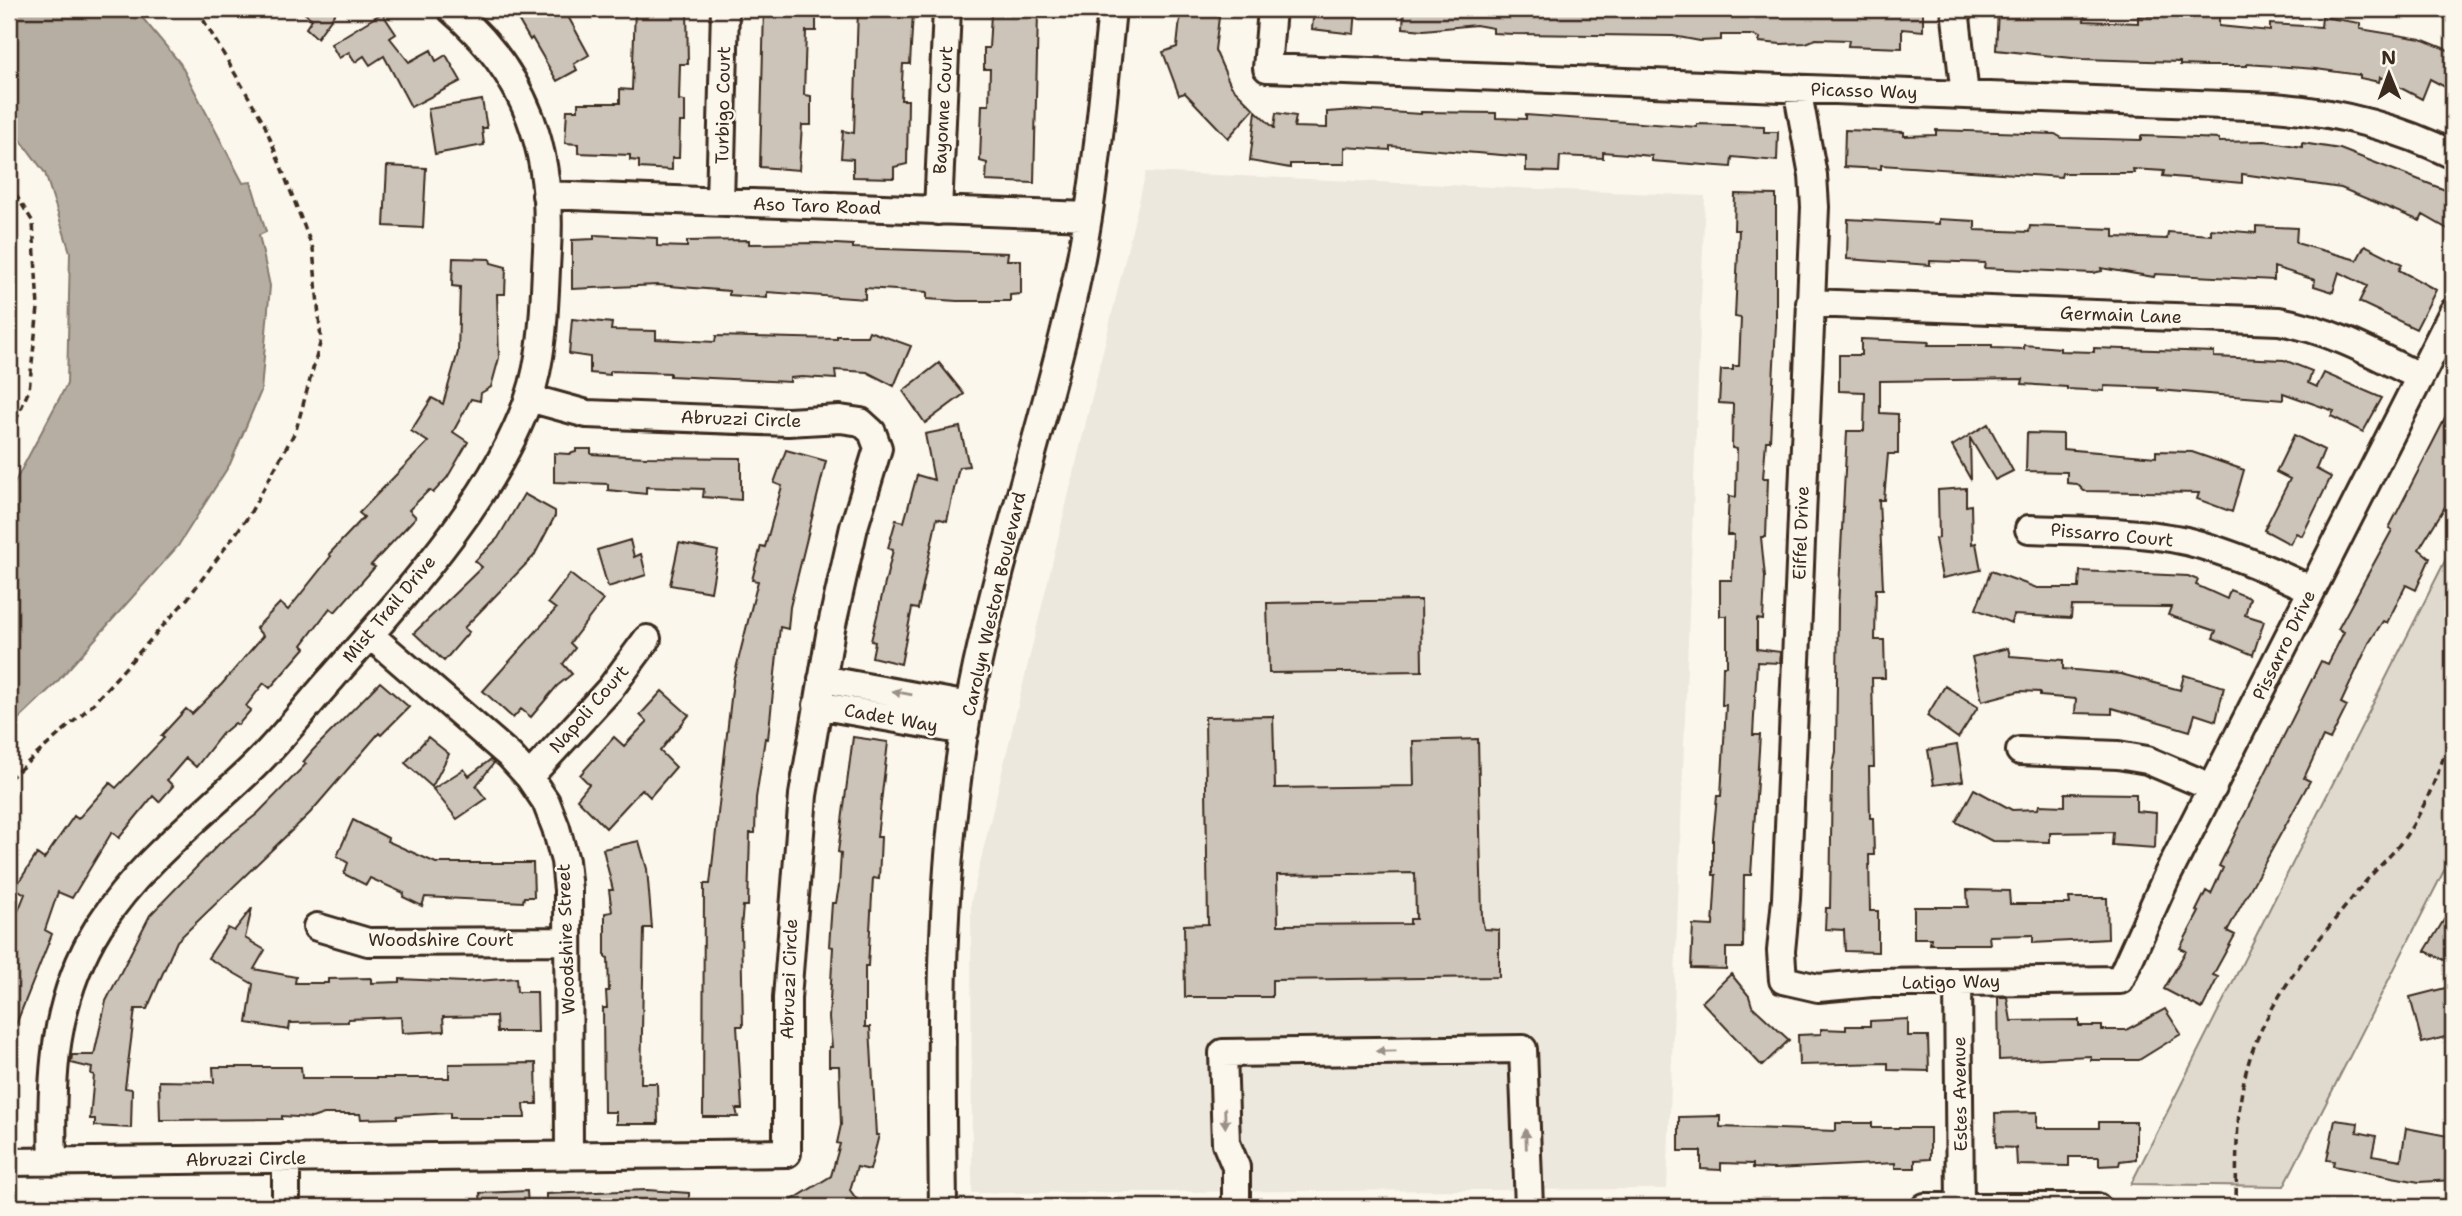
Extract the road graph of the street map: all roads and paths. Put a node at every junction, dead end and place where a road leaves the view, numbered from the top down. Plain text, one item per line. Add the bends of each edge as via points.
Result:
1 (197, 9) edge
2 (452, 9) edge
3 (725, 9) edge
4 (947, 9) edge
5 (1112, 9) edge
6 (1272, 9) edge
7 (1955, 9) edge
8 (1797, 88) junction
9 (1965, 95) junction
10 (2453, 155) edge
11 (9, 184) edge
12 (546, 195) junction
13 (720, 202) junction
14 (938, 211) junction
15 (1088, 216) junction
16 (1810, 303) junction
17 (2453, 312) edge
18 (2420, 377) junction
19 (529, 398) junction
20 (9, 436) edge
21 (2029, 529) dead end
22 (2312, 590) junction
23 (370, 635) junction
24 (647, 639) dead end
25 (822, 679) junction
26 (817, 705) junction
27 (967, 718) junction
28 (2453, 730) edge
29 (2020, 751) dead end
30 (529, 777) junction
31 (9, 779) edge
32 (2213, 788) junction
33 (317, 927) dead end
34 (567, 941) junction
35 (1783, 980) joint
36 (2120, 980) joint
37 (1958, 982) junction
38 (569, 1155) junction
39 (286, 1158) junction
40 (9, 1162) edge
41 (53, 1162) junction
42 (1960, 1206) edge
43 (286, 1207) edge
44 (943, 1207) edge
45 (1236, 1207) edge
46 (1529, 1207) edge
47 (1925, 1207) edge
48 (2097, 1207) edge
49 (2236, 1207) edge

1 - 31 path via 264,123 313,249 321,340 296,430 248,517 188,598 90,707
2 - 12 street, Mist Trail Drive via 478,32 514,78 537,140
3 - 13 street, Turbigo Court
4 - 14 street, Bayonne Court
5 - 15 street, Carolyn Weston Boulevard
6 - 8 street, Picasso Way via 1267,68
7 - 9 street
8 - 9 street, Picasso Way
8 - 16 street, Eiffel Drive via 1815,207
9 - 10 street, Picasso Way via 2309,110 2396,130
11 - 20 path via 33,222 38,307 29,390
12 - 13 street, Aso Taro Road
12 - 19 street, Mist Trail Drive via 543,330
13 - 14 street, Aso Taro Road
14 - 15 street, Aso Taro Road
15 - 27 street, Carolyn Weston Boulevard via 1072,303 1007,544
16 - 18 street, Germain Lane via 2279,321 2340,337
16 - 35 street, Eiffel Drive
17 - 18 street, Pissarro Drive
18 - 22 street, Pissarro Drive
19 - 23 street, Mist Trail Drive via 494,474 473,506
19 - 25 street, Abruzzi Circle via 587,414 788,422 840,419 861,422 872,432 878,448 875,466 854,527
21 - 22 street, Pissarro Court via 2184,541 2267,568
22 - 32 street, Pissarro Drive
23 - 30 street, Woodshire Street
23 - 41 street, Mist Trail Drive via 252,768 147,864 98,929 79,965 55,1040
24 - 30 street, Napoli Court via 610,688
25 - 26 street, Abruzzi Circle
27 -> 25 street, Cadet Way
26 - 27 street, Cadet Way
26 - 38 street, Abruzzi Circle via 793,897 786,1153
27 - 44 street, Carolyn Weston Boulevard via 955,788 942,950
28 - 49 path via 2431,793 2405,837 2296,973 2255,1043 2237,1119
29 - 32 street via 2147,760
30 - 34 street, Woodshire Street via 545,802 565,861
32 - 36 street, Pissarro Drive
33 - 34 street, Woodshire Court via 368,942
34 - 38 street, Woodshire Street
35 - 37 street, Latigo Way via 1818,988
36 - 37 street, Latigo Way
37 - 42 street, Estes Avenue
38 - 39 street, Abruzzi Circle
39 - 41 street, Abruzzi Circle
39 - 43 street
40 - 41 street, Abruzzi Circle
42 - 47 street
42 - 48 street
46 -> 45 street via 1523,1049 1223,1053 1226,1143 1236,1167

